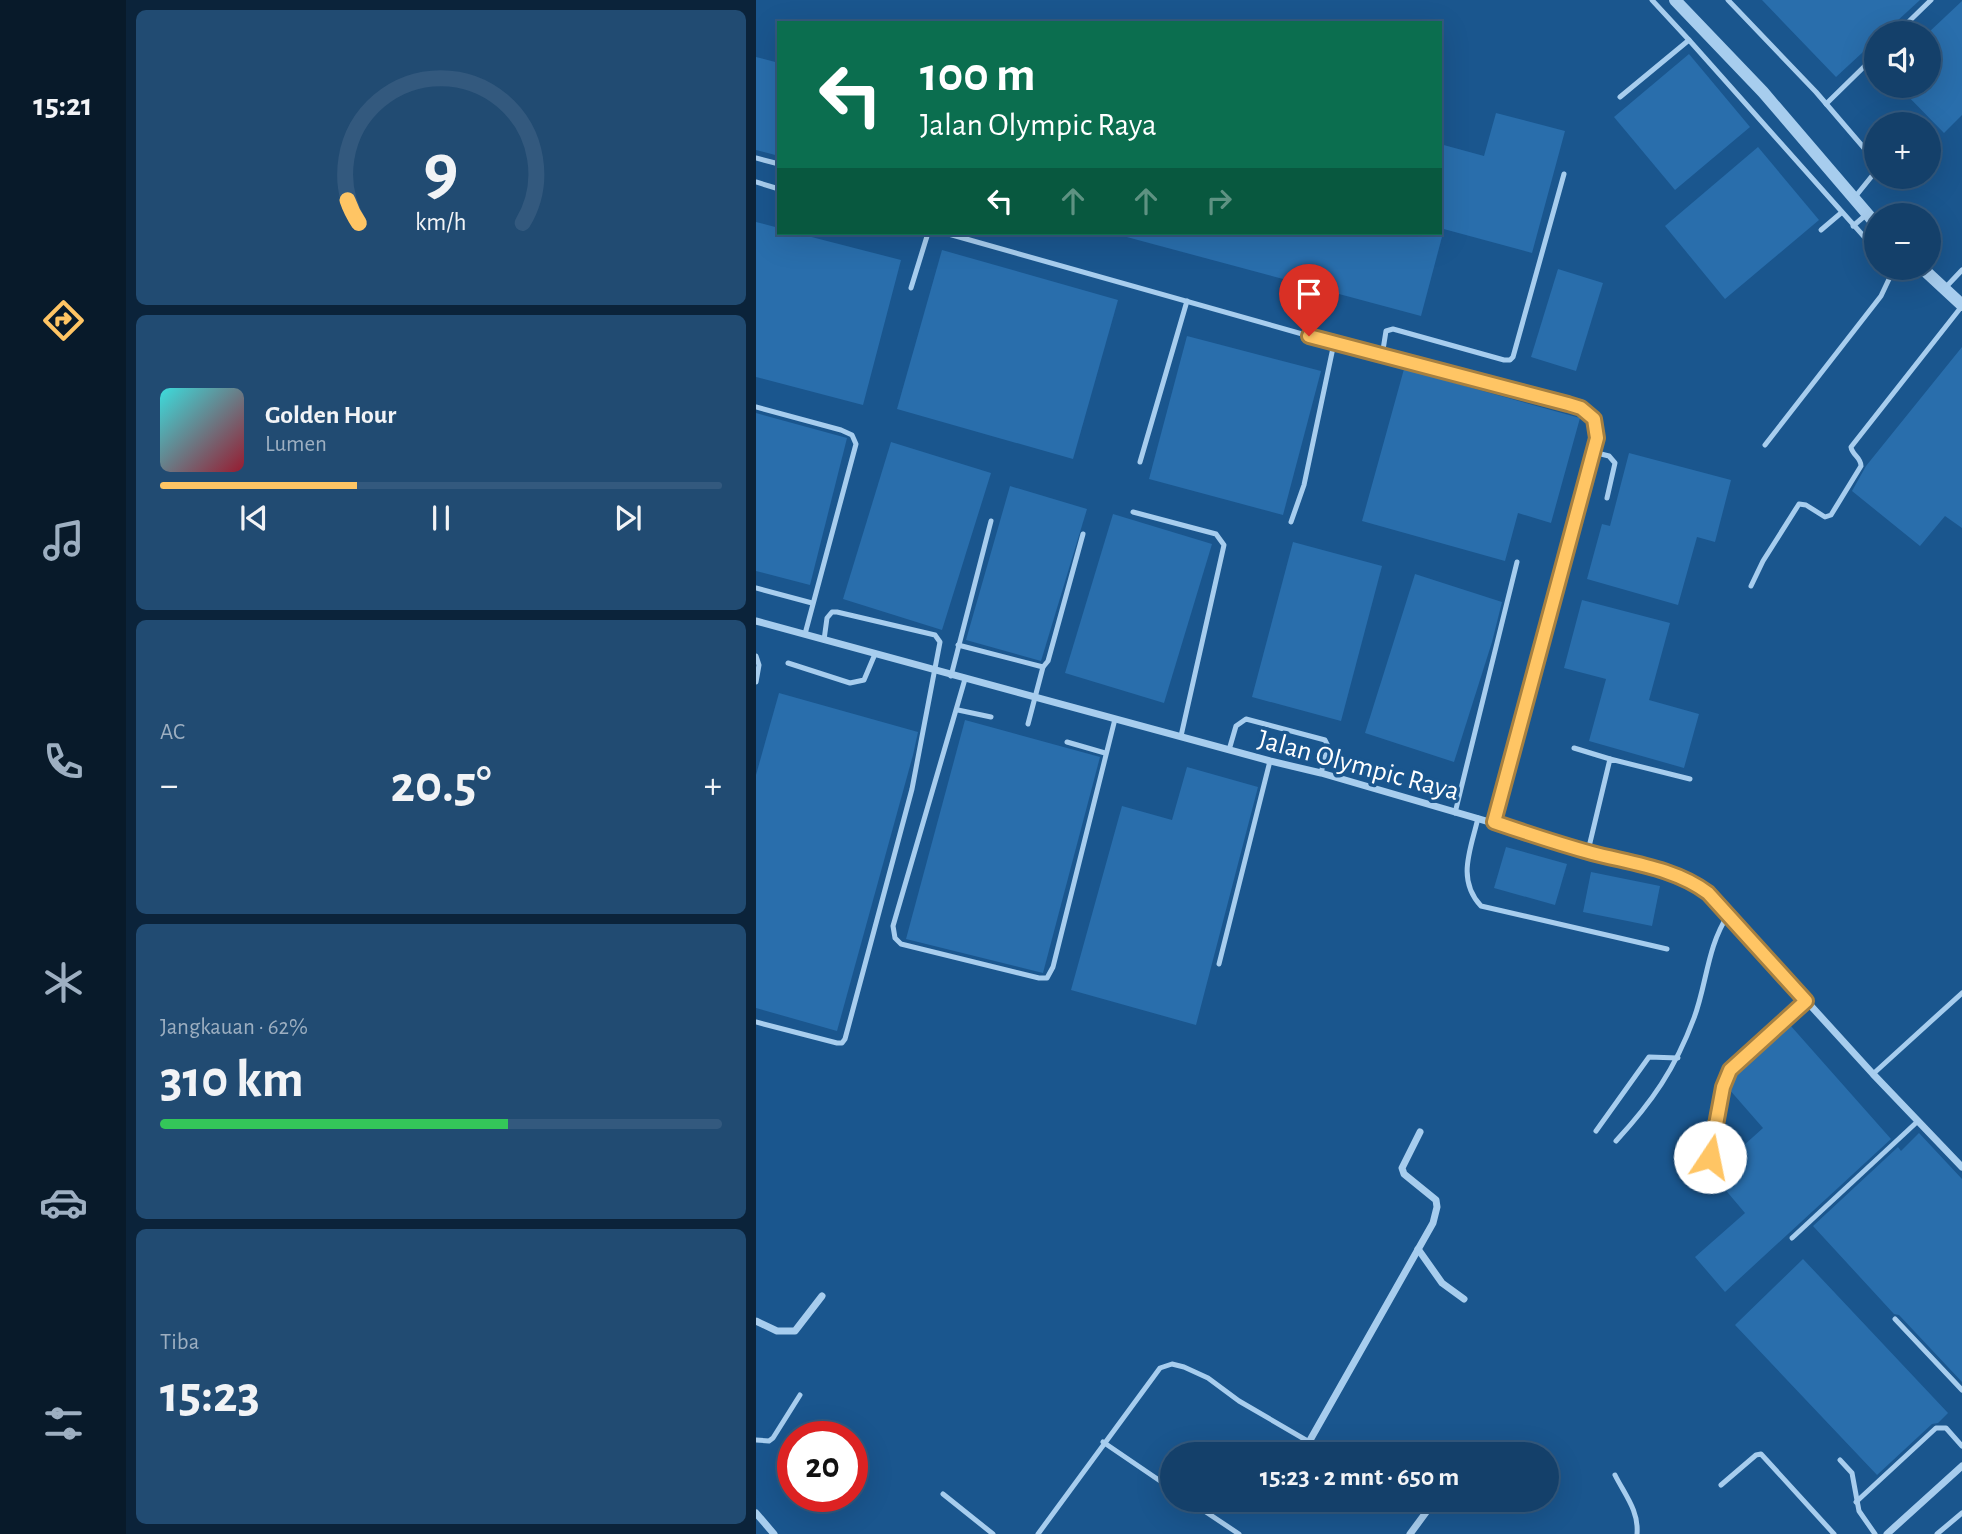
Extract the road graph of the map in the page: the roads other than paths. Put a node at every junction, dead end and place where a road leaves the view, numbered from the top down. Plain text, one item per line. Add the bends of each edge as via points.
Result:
1 (1652, 0) edge
2 (1675, 0) edge
3 (1728, 0) edge
4 (1931, 0) edge
5 (1910, 21) edge
6 (1689, 40) junction
7 (1864, 67) edge
8 (1620, 97) dead end
9 (1826, 104) junction
10 (1864, 148) edge
11 (756, 158) edge
12 (777, 163) edge
13 (1564, 174) dead end
14 (756, 183) edge
15 (1864, 186) edge
16 (777, 189) edge
17 (1853, 199) junction
18 (1864, 211) edge
19 (1841, 213) junction
20 (1864, 217) edge
21 (1853, 226) junction
22 (1821, 230) dead end
23 (927, 235) edge
24 (952, 235) edge
25 (1864, 237) edge
26 (1962, 270) edge
27 (1888, 280) edge
28 (1935, 280) edge
29 (911, 288) dead end
30 (1944, 289) junction
31 (1187, 300) junction
32 (1962, 305) edge
33 (1334, 343) junction
34 (1382, 356) junction
35 (756, 407) edge
36 (1765, 445) dead end
37 (1593, 452) junction
38 (1140, 462) dead end
39 (1607, 498) dead end
40 (1133, 512) dead end
41 (991, 521) dead end
42 (1292, 522) dead end
43 (1083, 534) dead end
44 (1517, 562) dead end
45 (1751, 586) dead end
46 (756, 588) edge
47 (812, 603) junction
48 (756, 621) edge
49 (805, 634) junction
50 (824, 640) junction
51 (958, 645) junction
52 (875, 654) junction
53 (756, 656) edge
54 (788, 663) dead end
55 (1043, 667) junction
56 (933, 671) junction
57 (951, 676) junction
58 (965, 679) junction
59 (756, 682) edge
60 (1035, 698) junction
61 (958, 710) junction
62 (991, 717) dead end
63 (1115, 719) junction
64 (1028, 724) dead end
65 (1181, 736) junction
66 (1068, 742) dead end
67 (1574, 748) dead end
68 (1229, 750) junction
69 (1105, 753) junction
70 (1610, 759) junction
71 (1270, 761) junction
72 (1321, 773) junction
73 (1690, 779) dead end
74 (1455, 813) junction
75 (1478, 818) junction
76 (1494, 822) junction
77 (1588, 852) junction
78 (1728, 915) junction
79 (1667, 949) dead end
80 (1219, 964) dead end
81 (1962, 993) edge
82 (1806, 1001) junction
83 (756, 1022) edge
84 (1678, 1058) junction
85 (1873, 1074) junction
86 (1918, 1121) junction
87 (1597, 1131) dead end
88 (1420, 1132) dead end
89 (1616, 1141) dead end
90 (1962, 1167) edge
91 (1705, 1180) dead end
92 (1792, 1238) dead end
93 (1418, 1249) junction
94 (821, 1296) dead end
95 (1464, 1299) dead end
96 (1895, 1319) dead end
97 (756, 1321) edge
98 (1962, 1390) edge
99 (800, 1395) dead end
100 (756, 1440) edge
101 (1103, 1442) junction
102 (1310, 1442) joint
103 (1962, 1446) edge
104 (1840, 1460) dead end
105 (1962, 1466) edge
106 (1615, 1475) dead end
107 (1160, 1481) edge
108 (1721, 1485) dead end
109 (943, 1494) dead end
110 (1857, 1502) junction
111 (1206, 1512) edge
112 (1426, 1512) edge
113 (756, 1513) edge
114 (1962, 1513) edge
115 (774, 1534) edge
116 (993, 1534) edge
117 (1038, 1534) edge
118 (1239, 1534) edge
119 (1410, 1534) edge
120 (1637, 1534) edge
121 (1834, 1534) edge
122 (1875, 1534) edge
123 (1887, 1534) edge
124 (1937, 1534) edge

1 - 6 lane
2 - 17 street via 1763,92
3 - 9 lane
4 - 5 lane
6 - 8 lane
6 - 19 lane
7 - 9 lane
9 - 10 lane
11 - 12 lane
13 - 34 lane via 1510,360 1393,329 1386,331
14 - 16 lane
15 - 17 lane
17 - 18 street
19 - 21 lane
19 - 22 lane
20 - 21 lane
21 - 25 lane
23 - 29 lane
24 - 31 lane
26 - 30 lane
27 - 36 lane via 1881,296
28 - 30 street
30 - 32 street
31 - 33 lane
31 - 38 lane
32 - 45 lane via 1851,447 1861,466 1831,515 1823,517 1799,504
33 - 34 lane
33 - 42 lane
34 - 37 lane via 1581,408 1597,424
35 - 47 lane via 841,430 852,435 856,444
37 - 39 lane via 1609,456 1615,463
37 - 76 lane
40 - 65 lane via 1216,534 1224,545
41 - 51 lane
43 - 55 lane
44 - 74 lane
46 - 47 lane
47 - 49 lane
48 - 49 street, Jalan Olympic Raya
49 - 50 street, Jalan Olympic Raya
50 - 52 street, Jalan Olympic Raya
50 - 56 lane via 832,612 934,635 940,642
51 - 55 lane
51 - 57 lane
52 - 54 lane via 864,680 850,682
52 - 56 street, Jalan Olympic Raya
53 - 59 lane via 760,665
55 - 60 lane
56 - 57 street, Jalan Olympic Raya
56 - 83 lane via 912,789 845,1039 837,1043
57 - 58 street, Jalan Olympic Raya
58 - 60 street, Jalan Olympic Raya
58 - 61 lane
60 - 63 street, Jalan Olympic Raya
60 - 64 lane
61 - 62 lane
61 - 69 lane via 893,926 901,944 1047,978
63 - 65 street, Jalan Olympic Raya
63 - 69 lane
65 - 68 street, Jalan Olympic Raya
66 - 69 lane
67 - 70 lane
68 - 71 street, Jalan Olympic Raya
68 - 72 lane via 1236,726 1246,719 1325,740 1328,746
70 - 73 lane
70 - 77 lane
71 - 72 street, Jalan Olympic Raya
71 - 80 lane
72 - 74 street, Jalan Olympic Raya
74 - 75 street, Jalan Olympic Raya
75 - 76 street, Jalan Olympic Raya
75 - 79 lane via 1466,880 1481,906
76 - 77 street, Jalan Olympic Raya
77 - 78 street, Jalan Olympic Raya via 1685,879 1708,893
78 - 82 street, Jalan Olympic Raya
78 - 84 lane via 1712,945 1694,1018
81 - 85 lane
82 - 85 street, Jalan Olympic Raya
82 - 91 lane via 1728,1073
84 - 87 lane via 1649,1057
84 - 89 lane via 1640,1115
85 - 86 street, Jalan Olympic Raya
86 - 90 street, Jalan Olympic Raya
86 - 92 lane
88 - 93 street via 1402,1168 1433,1195 1437,1208
93 - 95 street via 1439,1280
93 - 102 street
94 - 97 street via 795,1331 777,1331
96 - 98 lane
99 - 100 lane via 773,1438
101 - 102 lane via 1160,1368 1172,1364 1208,1378
101 - 107 lane
101 - 117 lane
103 - 110 lane via 1946,1428 1936,1429
104 - 110 lane via 1852,1473
105 - 123 street
106 - 120 lane via 1635,1511
108 - 121 lane via 1761,1454
109 - 116 lane
110 - 122 lane
111 - 118 lane
112 - 119 street
113 - 115 street
114 - 124 lane

